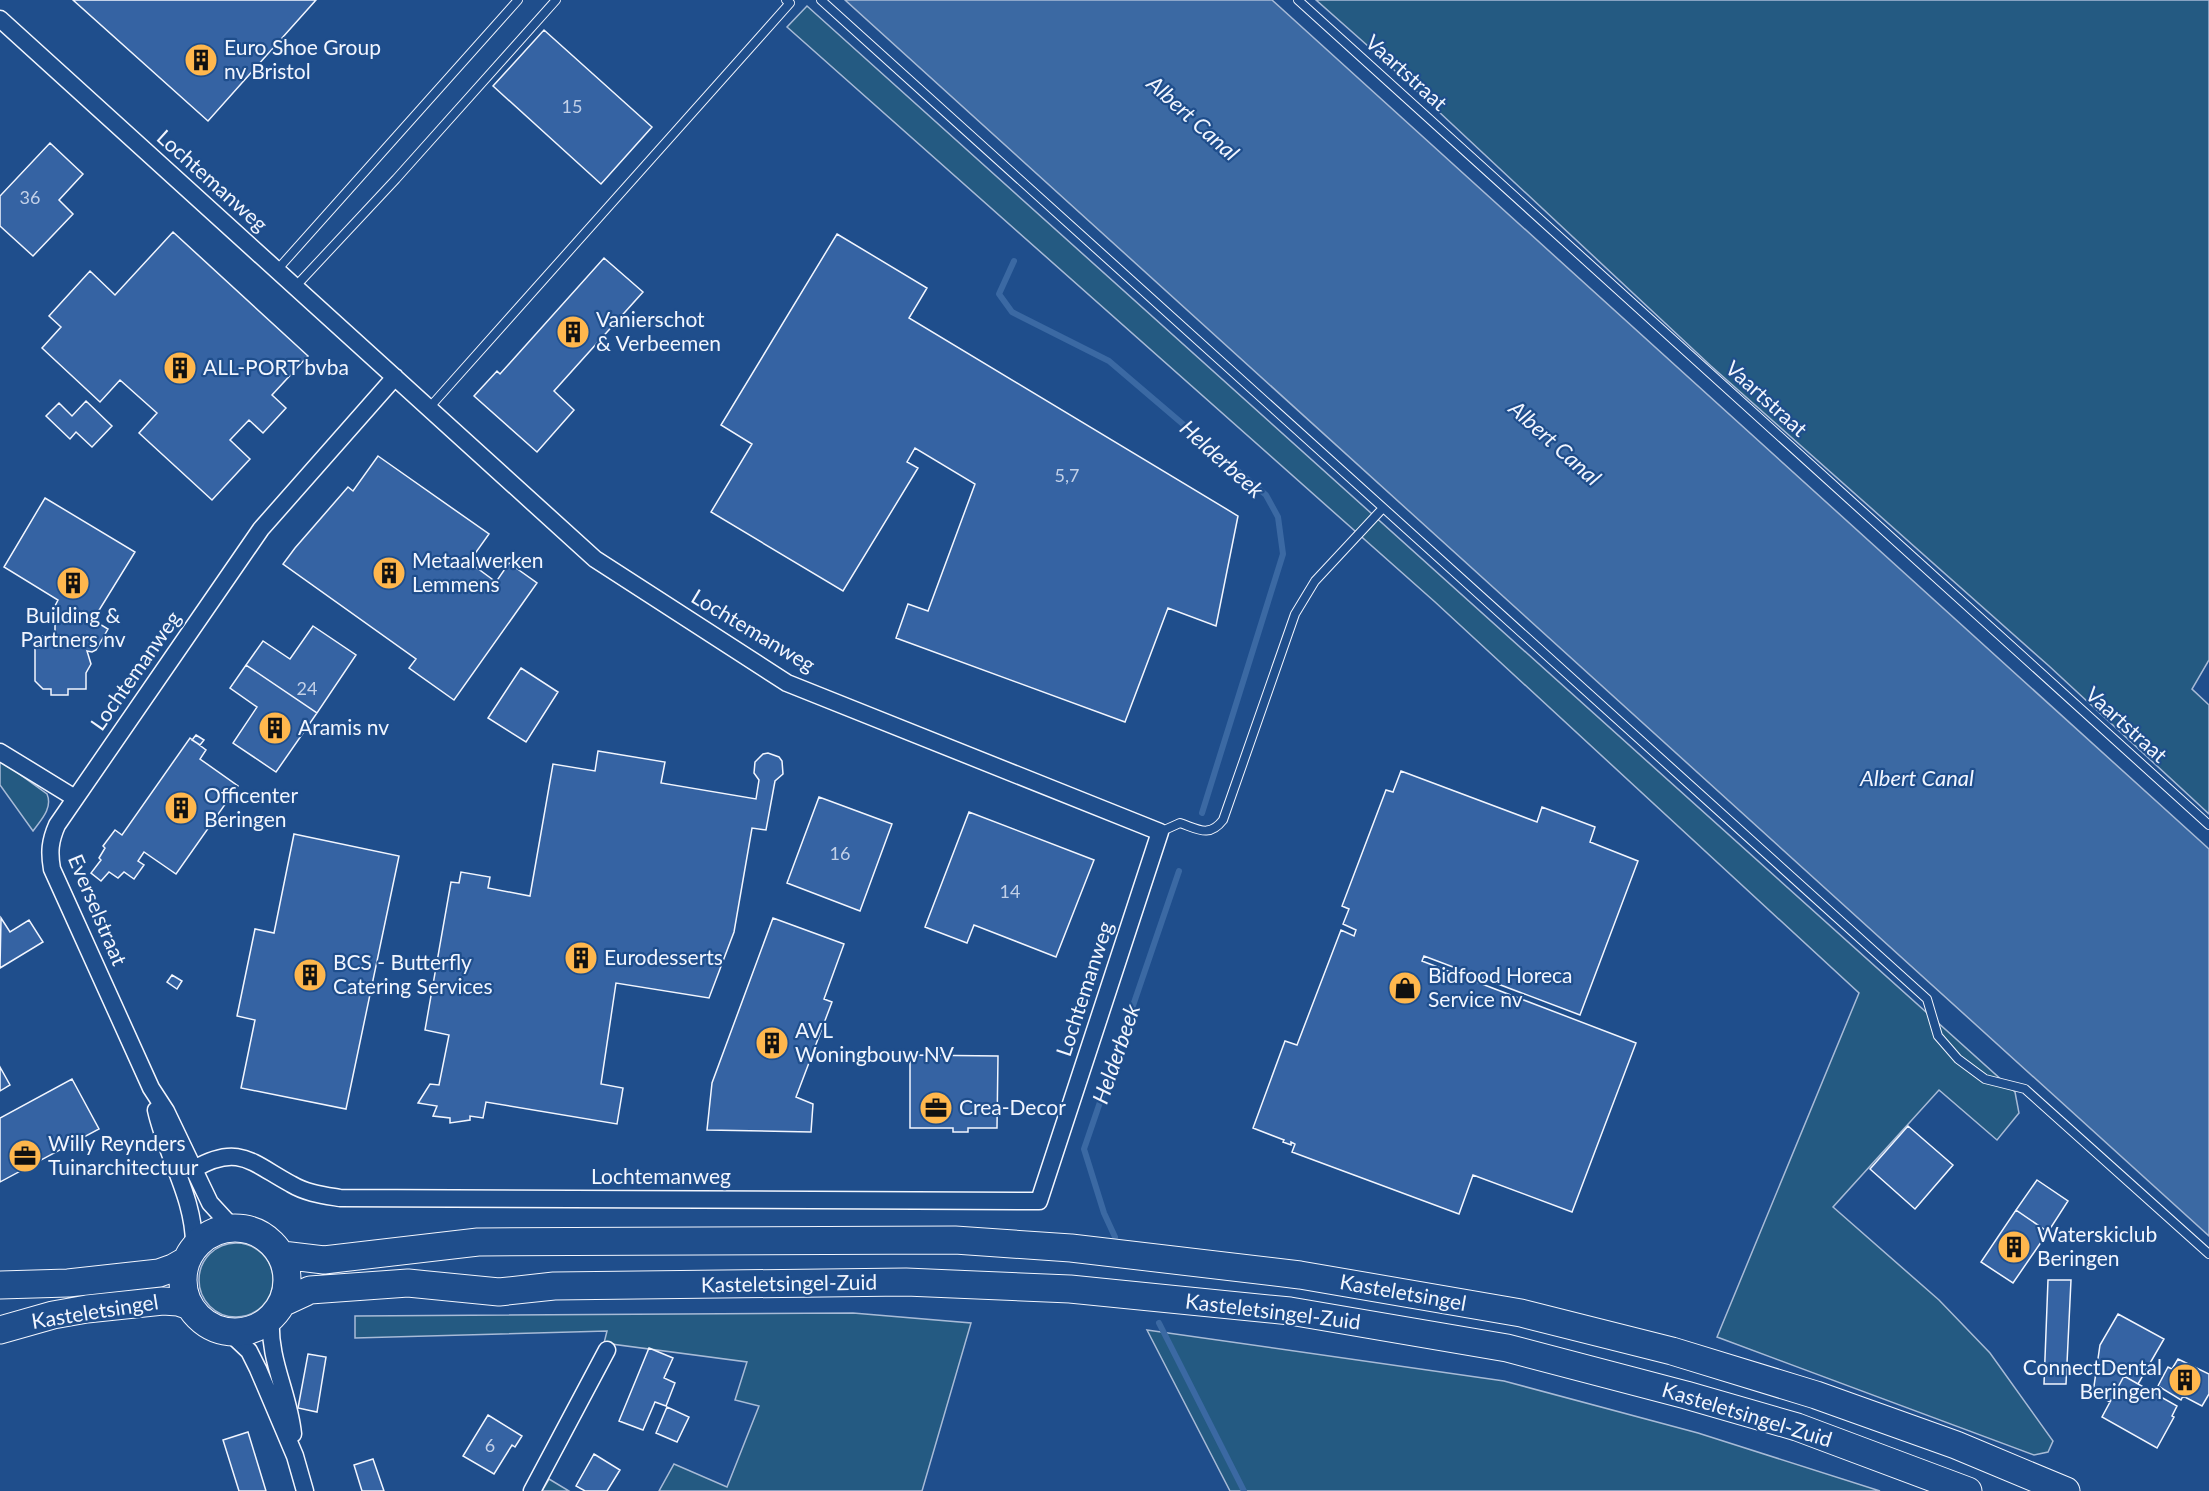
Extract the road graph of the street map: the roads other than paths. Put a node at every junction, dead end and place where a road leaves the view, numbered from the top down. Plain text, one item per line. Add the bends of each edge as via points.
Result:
1 (518, 0) edge
2 (556, 0) edge
3 (786, 0) edge
4 (821, 0) edge
5 (1298, 0) edge
6 (0, 19) edge
7 (277, 270) junction
8 (296, 287) junction
9 (395, 376) junction
10 (429, 408) junction
11 (1383, 508) junction
12 (0, 752) edge
13 (75, 798) junction
14 (2209, 825) edge
15 (1160, 832) junction
16 (151, 1088) junction
17 (194, 1170) junction
18 (233, 1227) junction
19 (190, 1253) junction
20 (2209, 1254) edge
21 (282, 1255) junction
22 (1151, 1257) joint
23 (0, 1285) edge
24 (190, 1306) junction
25 (277, 1310) junction
26 (0, 1330) edge
27 (230, 1333) junction
28 (1652, 1346) joint
29 (607, 1350) dead end
30 (295, 1455) junction
31 (305, 1491) edge
32 (532, 1491) edge
33 (1968, 1491) edge
34 (2066, 1491) edge

1 - 7 lane
2 - 8 lane
3 - 10 lane via 790,3
4 - 11 lane
5 - 14 lane, Vaartstraat
6 - 7 street, Lochtemanweg
7 - 8 street, Lochtemanweg
8 - 9 street, Lochtemanweg
9 - 10 street, Lochtemanweg
9 - 13 street, Lochtemanweg via 261,530
10 - 15 street, Lochtemanweg via 595,559 787,683
11 - 15 lane via 1315,581 1295,614 1222,820 1216,828 1205,832 1180,823
11 - 20 lane via 1928,999 1938,1036 1958,1059 1985,1079 2025,1089
12 - 13 street
13 - 16 street, Everselstraat via 51,839 52,869
15 - 17 street, Lochtemanweg via 1040,1201 340,1197 308,1192 243,1158 216,1158
16 - 17 street, Everselstraat
16 - 19 street, Everselstraat via 191,1212 195,1233
17 - 18 street, Everselstraat via 210,1203
18 - 19 main road via 205,1237
18 - 21 main road via 259,1235
19 - 23 main road, Kasteletsingel via 173,1268 159,1272
19 - 24 main road via 183,1283
21 - 22 main road, Kasteletsingel-Zuid via 324,1260 478,1242 834,1239 955,1240
21 - 25 main road via 288,1285
22 - 28 main road, Kasteletsingel via 1300,1275 1510,1311
24 - 26 main road, Kasteletsingel via 163,1301 87,1309
24 - 27 main road via 209,1325
25 - 27 main road via 254,1329
25 - 30 street via 270,1335 292,1425
25 - 33 main road, Kasteletsingel-Zuid via 310,1290 408,1283 499,1292 554,1286 906,1282 1070,1289 1290,1311 1507,1348 1675,1392 1797,1427
27 - 30 street via 249,1351
28 - 34 main road, Kasteletsingel-Zuid via 1816,1395 1956,1445
29 - 32 street
30 - 31 street

